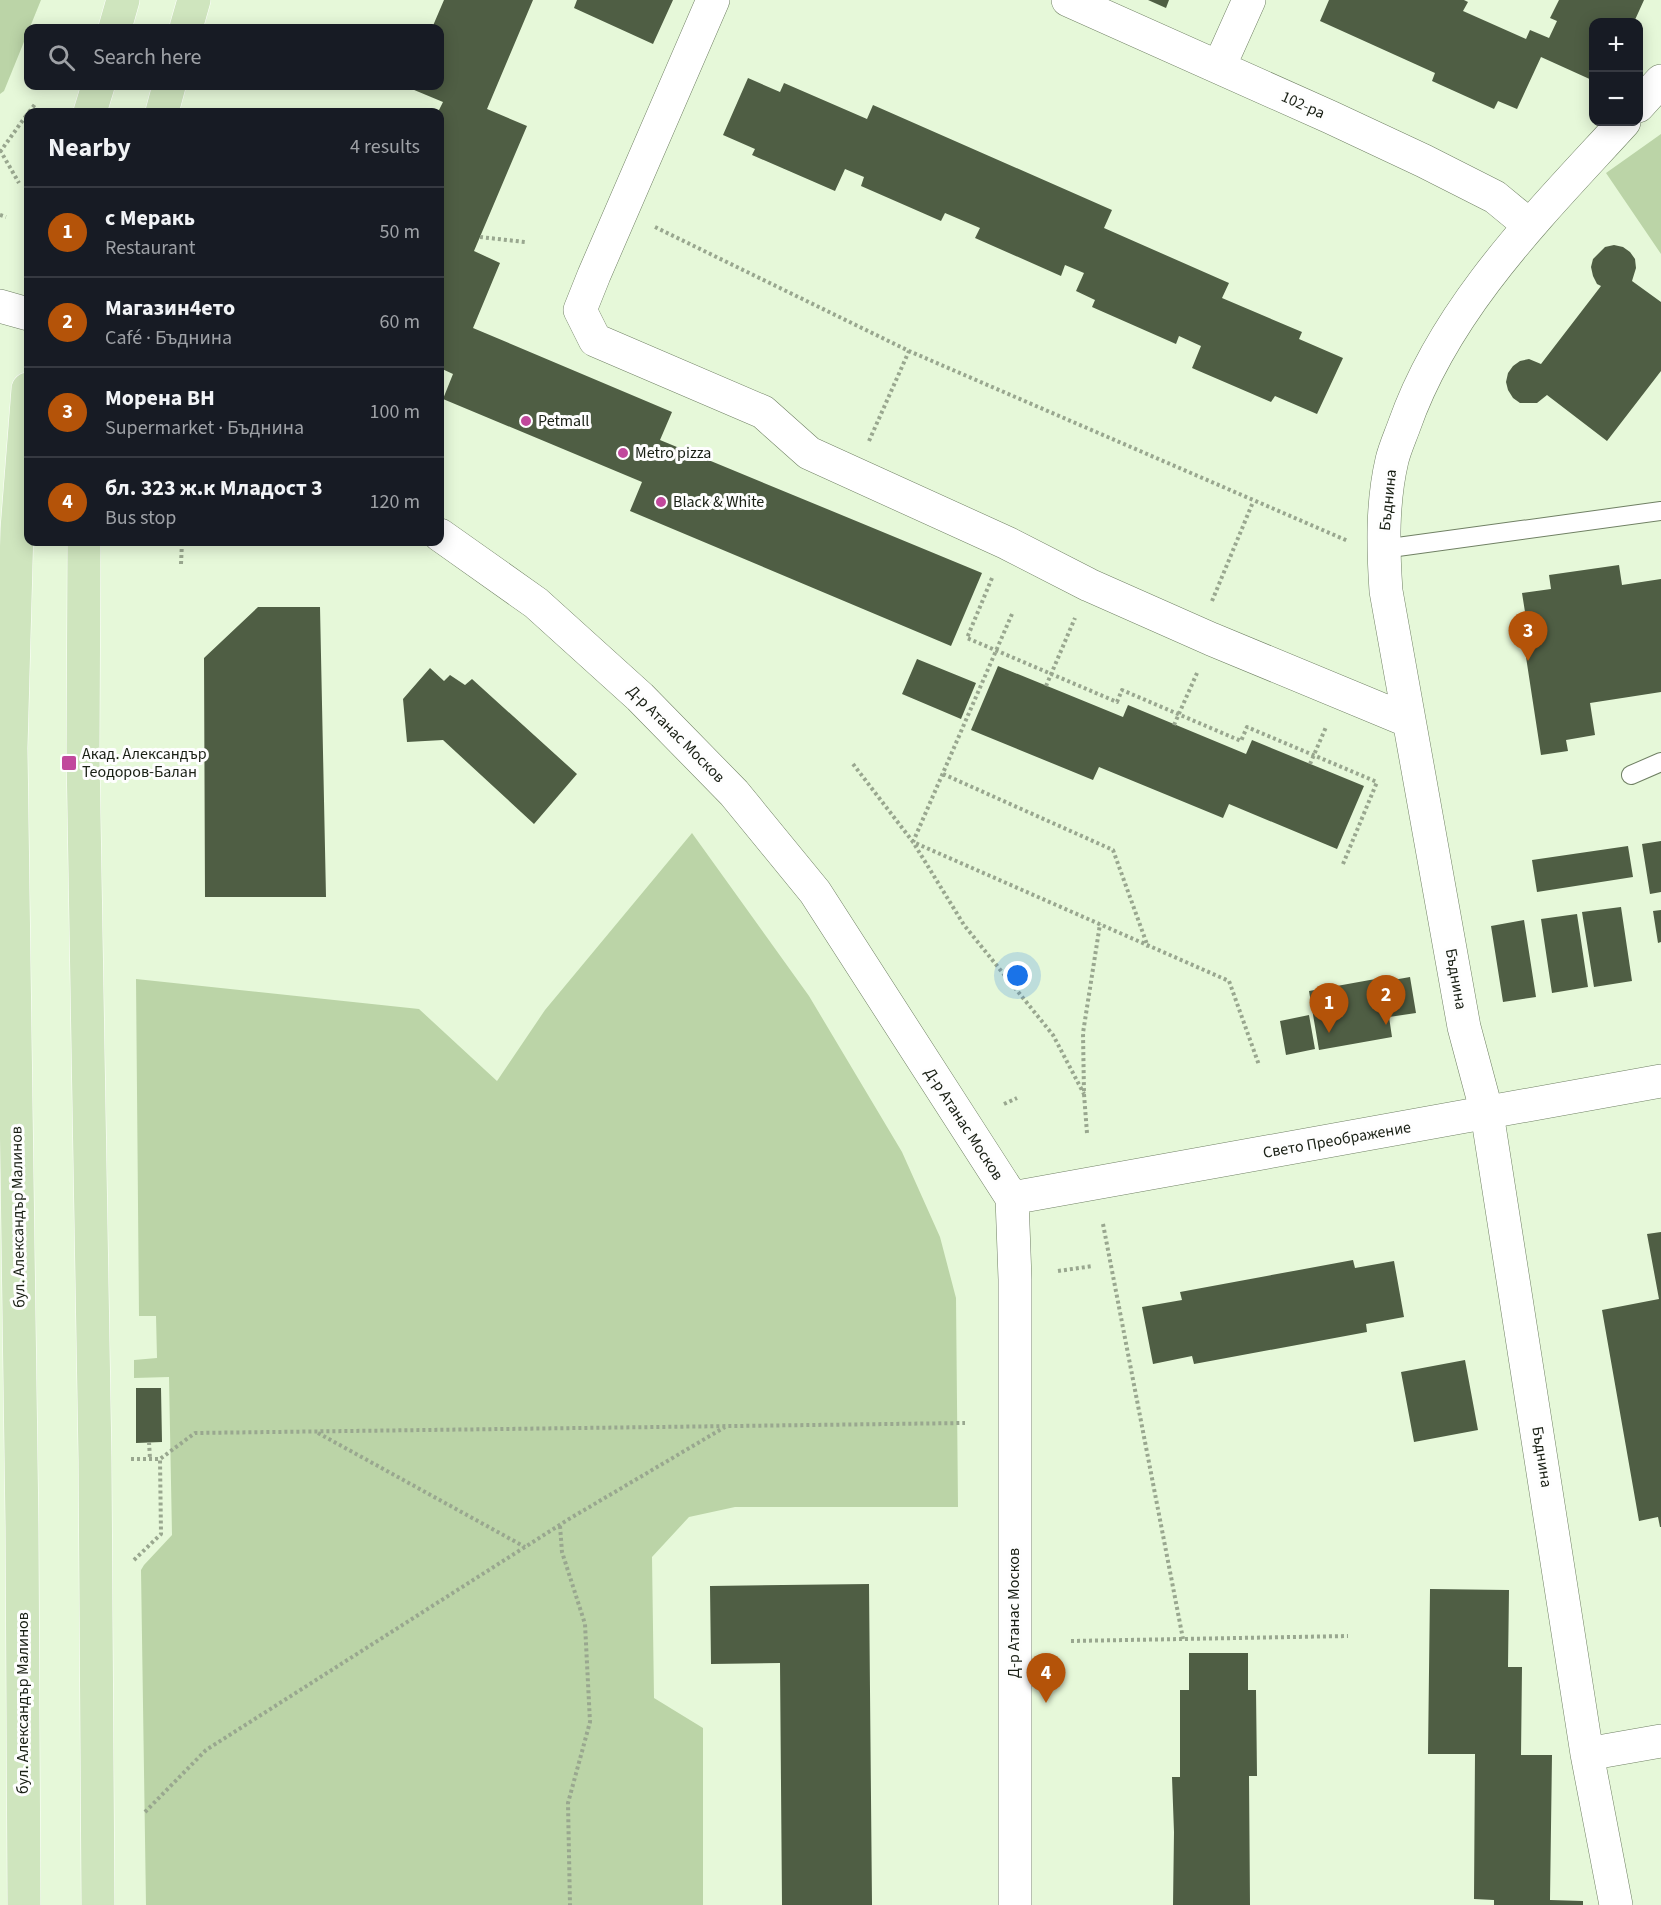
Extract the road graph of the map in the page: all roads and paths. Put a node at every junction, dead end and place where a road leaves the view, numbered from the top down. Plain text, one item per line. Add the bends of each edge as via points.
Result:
1 (123, 0) edge
2 (194, 0) edge
3 (713, 0) edge
4 (1068, 0) edge
5 (1249, 0) edge
6 (116, 24) edge
7 (187, 24) edge
8 (1219, 68) junction
9 (1661, 81) edge
10 (97, 90) edge
11 (168, 90) edge
12 (1643, 100) edge
13 (36, 103) dead end
14 (32, 108) edge
15 (91, 108) edge
16 (163, 108) edge
17 (24, 120) edge
18 (1620, 126) edge
19 (0, 151) edge
20 (18, 183) dead end
21 (622, 211) junction
22 (0, 215) edge
23 (6, 217) dead end
24 (1529, 225) junction
25 (480, 237) dead end
26 (525, 242) dead end
27 (0, 306) edge
28 (24, 313) edge
29 (909, 351) junction
30 (24, 419) edge
31 (855, 474) junction
32 (1253, 501) junction
33 (1661, 511) edge
34 (444, 538) edge
35 (8, 541) edge
36 (1350, 542) dead end
37 (1007, 543) junction
38 (84, 546) edge
39 (182, 546) edge
40 (1383, 549) junction
41 (181, 564) dead end
42 (1089, 585) junction
43 (1012, 614) dead end
44 (1205, 636) junction
45 (997, 651) junction
46 (1051, 674) junction
47 (1046, 686) dead end
48 (1179, 714) junction
49 (1329, 719) dead end
50 (1409, 721) junction
51 (1174, 724) dead end
52 (1314, 755) junction
53 (1661, 762) edge
54 (853, 764) dead end
55 (1310, 764) dead end
56 (1382, 772) dead end
57 (943, 774) junction
58 (1630, 775) dead end
59 (1377, 782) junction
60 (913, 842) junction
61 (1342, 864) dead end
62 (1100, 924) junction
63 (1148, 947) junction
64 (1259, 1065) dead end
65 (1661, 1081) edge
66 (1083, 1094) junction
67 (1017, 1098) dead end
68 (1004, 1104) dead end
69 (1486, 1113) junction
70 (1088, 1132) dead end
71 (1012, 1198) junction
72 (1103, 1224) dead end
73 (1093, 1266) dead end
74 (1058, 1271) dead end
75 (965, 1424) dead end
76 (726, 1426) junction
77 (316, 1431) junction
78 (149, 1442) dead end
79 (126, 1459) dead end
80 (150, 1459) junction
81 (160, 1459) junction
82 (560, 1525) junction
83 (525, 1547) junction
84 (127, 1567) dead end
85 (1348, 1636) dead end
86 (1183, 1639) junction
87 (1071, 1641) dead end
88 (1661, 1742) edge
89 (1587, 1754) junction
90 (145, 1812) dead end
91 (23, 1903) edge
92 (98, 1905) edge
93 (570, 1905) edge
94 (1015, 1905) edge
95 (1616, 1905) edge

1 - 6 main road
2 - 7 main road
3 - 21 street
4 - 8 street, 102-ра
5 - 8 street
8 - 24 street, 102-ра via 1495,197
9 - 12 street
10 - 15 main road
11 - 16 main road
13 - 14 path
17 - 19 path
18 - 24 street, Бъднина
19 - 20 path
21 - 29 path
21 - 31 street via 580,310 596,340 763,412 809,453
22 - 23 path
24 - 40 street, Бъднина via 1465,309 1424,377 1393,459
25 - 26 path
27 - 28 street
29 - 31 path
29 - 32 path
30 - 35 main road, бул. Александър Малинов
31 - 37 street
32 - 36 path
32 - 44 path
33 - 40 lane
34 - 71 street, Д-р Атанас Москов via 536,603 640,697 734,793 815,892
35 - 91 main road, бул. Александър Малинов via 22,1527
37 - 42 street
37 - 45 path via 967,638
38 - 92 main road via 83,755
39 - 41 path
40 - 50 street, Бъднина via 1386,591
42 - 44 street
42 - 46 path
43 - 45 path
44 - 48 path
44 - 50 street
45 - 46 path
45 - 57 path
46 - 47 path
46 - 48 path via 1117,702 1122,690
48 - 51 path
48 - 52 path via 1241,741 1247,727
49 - 52 path
50 - 69 street, Бъднина via 1464,1027
52 - 55 path
52 - 59 path
53 - 58 lane
54 - 60 path
56 - 59 path
57 - 60 path
57 - 63 path via 1113,850
59 - 61 path
60 - 62 path
60 - 66 path via 964,925 1053,1035
62 - 63 path
62 - 66 path via 1083,1033
63 - 64 path via 1229,981
65 - 69 street, Свето Преображение
66 - 70 path
67 - 68 path
69 - 71 street, Свето Преображение
69 - 89 street, Бъднина
71 - 94 street, Д-р Атанас Москов
72 - 86 path
73 - 74 path
75 - 76 path
76 - 77 path
76 - 82 path
77 - 81 path via 195,1433
77 - 83 path
78 - 80 path
79 - 80 path
80 - 81 path
81 - 84 path via 161,1534
82 - 83 path
82 - 93 path via 562,1552 585,1624 590,1722 568,1803
83 - 90 path via 206,1750
85 - 86 path
86 - 87 path
88 - 89 street
89 - 95 street, Бъднина

